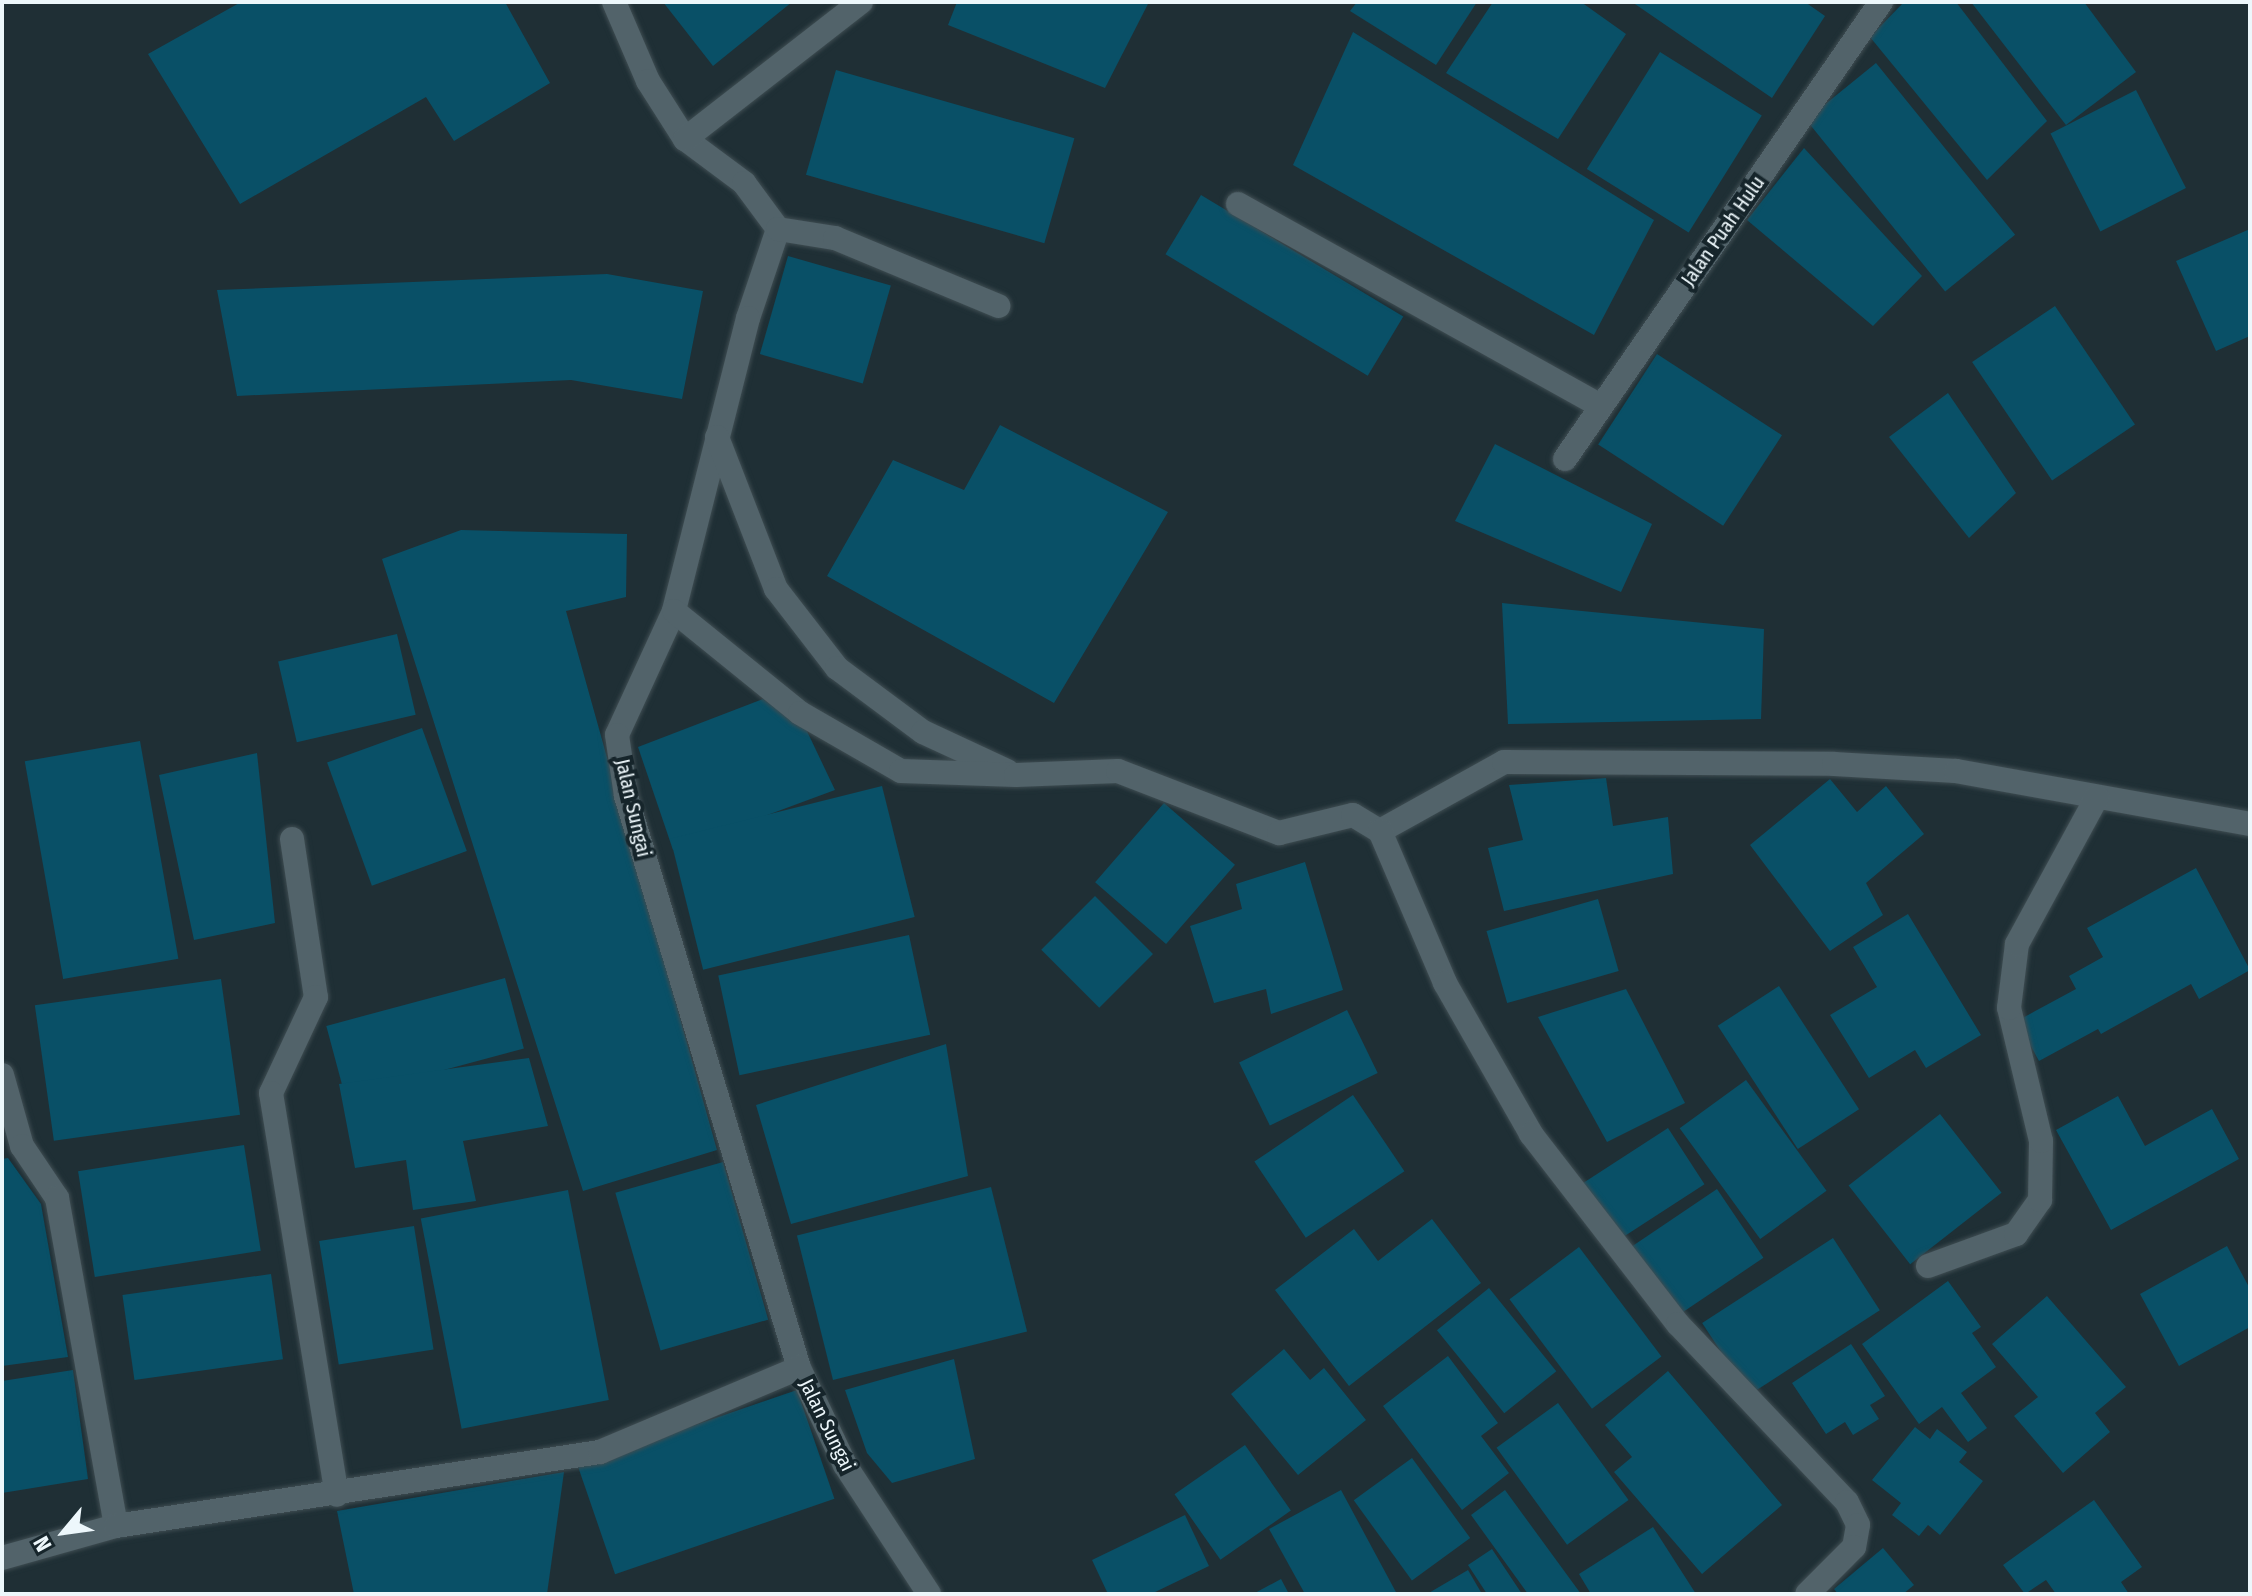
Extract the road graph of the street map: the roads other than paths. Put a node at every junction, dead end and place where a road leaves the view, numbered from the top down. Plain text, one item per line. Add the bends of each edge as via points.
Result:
1 (614, 2) edge
2 (861, 2) edge
3 (1881, 2) edge
4 (685, 139) junction
5 (1238, 204) dead end
6 (778, 229) junction
7 (998, 306) dead end
8 (1601, 406) junction
9 (717, 437) junction
10 (1565, 459) dead end
11 (674, 611) junction
12 (1016, 775) junction
13 (2097, 797) junction
14 (2241, 822) edge
15 (1380, 831) junction
16 (292, 839) dead end
17 (2250, 846) edge
18 (2, 1075) edge
19 (1928, 1266) dead end
20 (799, 1368) junction
21 (337, 1495) junction
22 (116, 1526) junction
23 (2, 1558) edge
24 (929, 1594) edge
25 (1807, 1594) edge

1 - 4 street via 648,81
2 - 4 street
3 - 8 street, Jalan Puah Hulu
4 - 6 street via 744,183
5 - 8 street
6 - 7 street via 835,238
6 - 9 street, Jalan Sungai
8 - 10 street, Jalan Puah Hulu
9 - 11 street, Jalan Sungai
9 - 12 street via 776,589 837,668 923,732
11 - 12 street via 800,713 901,771
11 - 20 street, Jalan Sungai via 617,735 626,796
12 - 15 street via 1118,771 1279,833 1353,815
13 - 14 street
13 - 15 street via 1956,771 1834,764 1504,762
13 - 19 street via 2017,944 2009,1008 2041,1141 2040,1200 2016,1234
14 - 17 street
15 - 25 street via 1445,983 1531,1134 1678,1324 1847,1502 1858,1525 1854,1547
16 - 21 street via 316,997 271,1093
18 - 22 street via 22,1146 57,1198
20 - 21 street via 600,1452
20 - 24 street, Jalan Sungai via 845,1465
21 - 22 street
22 - 23 street

